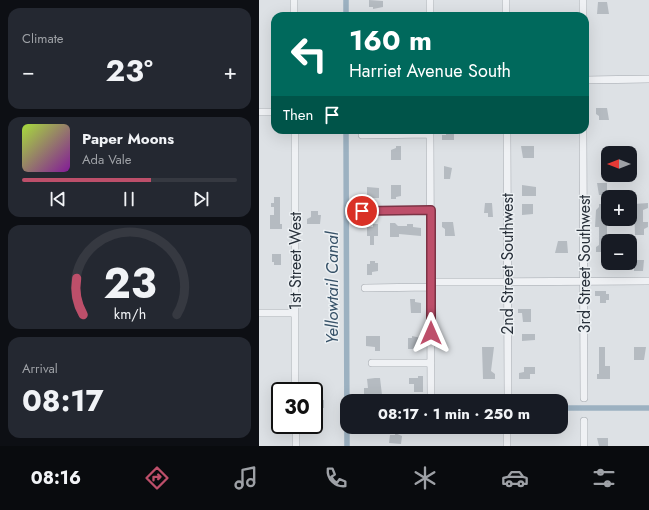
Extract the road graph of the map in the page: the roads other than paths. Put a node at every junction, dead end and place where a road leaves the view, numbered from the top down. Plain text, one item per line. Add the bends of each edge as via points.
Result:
1 (294, 0) edge
2 (430, 0) edge
3 (506, 0) edge
4 (583, 0) edge
5 (294, 12) edge
6 (430, 12) edge
7 (506, 12) edge
8 (583, 12) edge
9 (649, 79) edge
10 (589, 80) edge
11 (259, 112) edge
12 (271, 112) edge
13 (295, 134) edge
14 (385, 134) edge
15 (430, 134) edge
16 (507, 134) edge
17 (583, 134) edge
18 (362, 135) dead end
19 (431, 210) junction
20 (362, 211) dead end
21 (507, 281) junction
22 (584, 281) junction
23 (649, 281) edge
24 (431, 284) junction
25 (365, 288) dead end
26 (259, 313) edge
27 (295, 313) junction
28 (372, 363) dead end
29 (431, 363) junction
30 (295, 382) edge
31 (431, 394) edge
32 (508, 394) edge
33 (584, 398) dead end
34 (584, 421) dead end
35 (295, 434) edge
36 (507, 434) edge
37 (296, 446) edge
38 (507, 446) edge
39 (584, 446) edge

1 - 5 street
2 - 6 street
3 - 7 street
4 - 8 street
9 - 10 street
11 - 12 street
13 - 27 street, 1st Street West
14 - 18 street
15 - 19 street
16 - 21 street, 2nd Street Southwest
17 - 22 street, 3rd Street Southwest
19 - 20 street
19 - 24 street
21 - 22 street
21 - 24 street
21 - 32 street, 2nd Street Southwest
22 - 23 street
22 - 33 street, 3rd Street Southwest
24 - 25 street
24 - 29 street
26 - 27 street
27 - 30 street, 1st Street West
28 - 29 street
29 - 31 street
34 - 39 street
35 - 37 street
36 - 38 street

